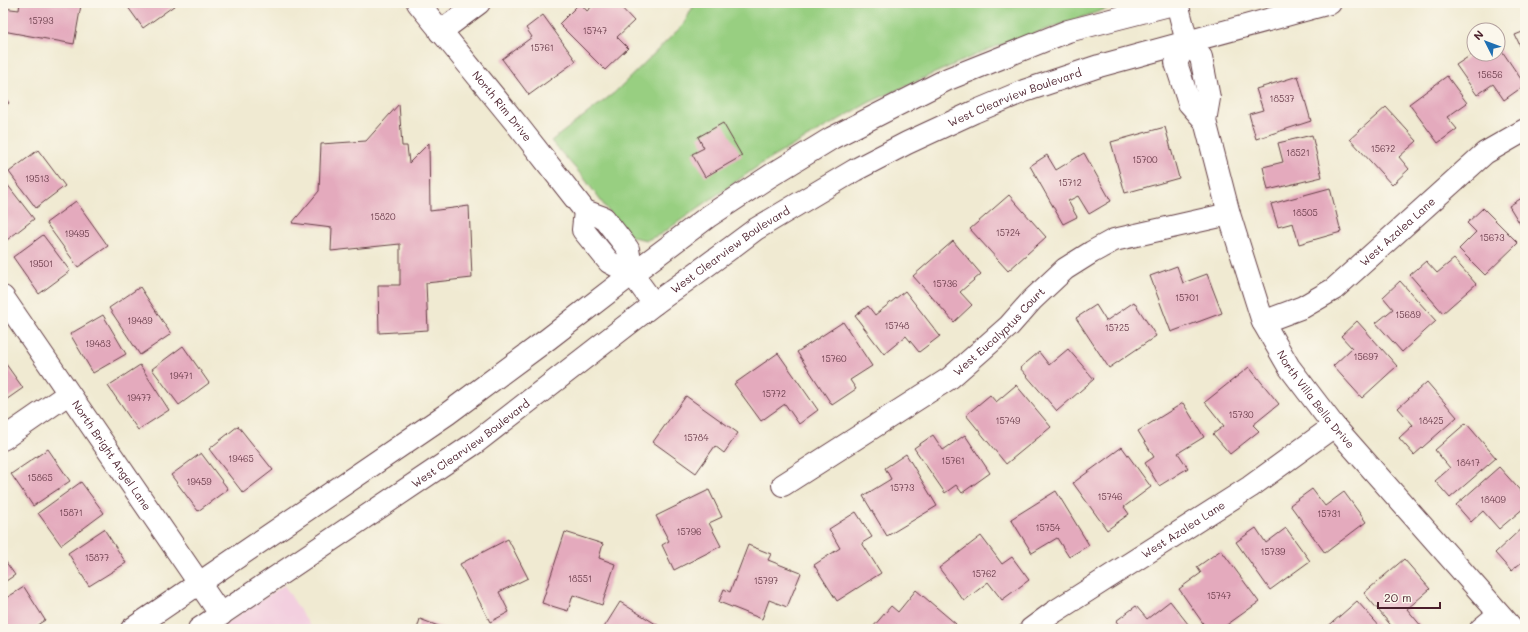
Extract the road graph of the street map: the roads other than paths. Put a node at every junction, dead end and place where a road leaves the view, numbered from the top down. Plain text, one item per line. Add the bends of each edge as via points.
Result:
1 (418, 3) edge
2 (479, 3) edge
3 (1177, 3) edge
4 (1330, 3) edge
5 (440, 32) junction
6 (1187, 42) junction
7 (1525, 130) edge
8 (1229, 214) junction
9 (632, 274) junction
10 (3, 297) edge
11 (654, 304) junction
12 (1263, 322) junction
13 (68, 394) junction
14 (1334, 426) junction
15 (3, 439) edge
16 (783, 485) dead end
17 (199, 584) junction
18 (220, 615) junction
19 (1506, 622) edge
20 (132, 629) edge
21 (199, 629) edge
22 (1032, 629) edge
23 (1480, 629) edge

1 - 5 street, North Rim Drive
2 - 5 street
3 - 6 street, North Villa Bella Drive
3 - 9 street via 1068,31 948,79 832,138 770,176 687,232
4 - 6 street, West Clearview Boulevard
5 - 9 street, North Rim Drive via 585,211 583,230 609,262
6 - 8 street, North Villa Bella Drive via 1201,57 1209,98 1206,121
6 - 11 street, West Clearview Boulevard via 1099,66 1024,91 907,143 855,170 756,229
7 - 12 street, West Azalea Lane via 1485,153 1334,289 1303,307
8 - 12 street, North Villa Bella Drive
8 - 16 street, West Eucalyptus Court via 1114,240 1092,252 1065,269 1009,326 950,378
9 - 11 street, North Rim Drive
9 - 17 street via 447,414
10 - 13 street, North Bright Angel Lane
11 - 18 street, West Clearview Boulevard via 475,442
12 - 14 street, North Villa Bella Drive via 1289,367
13 - 15 street
13 - 17 street, North Bright Angel Lane
14 - 19 street, North Villa Bella Drive
14 - 22 street, West Azalea Lane via 1250,487 1054,612
17 - 18 street, North Bright Angel Lane
17 - 20 street
18 - 21 street, West Clearview Boulevard
19 - 23 street

